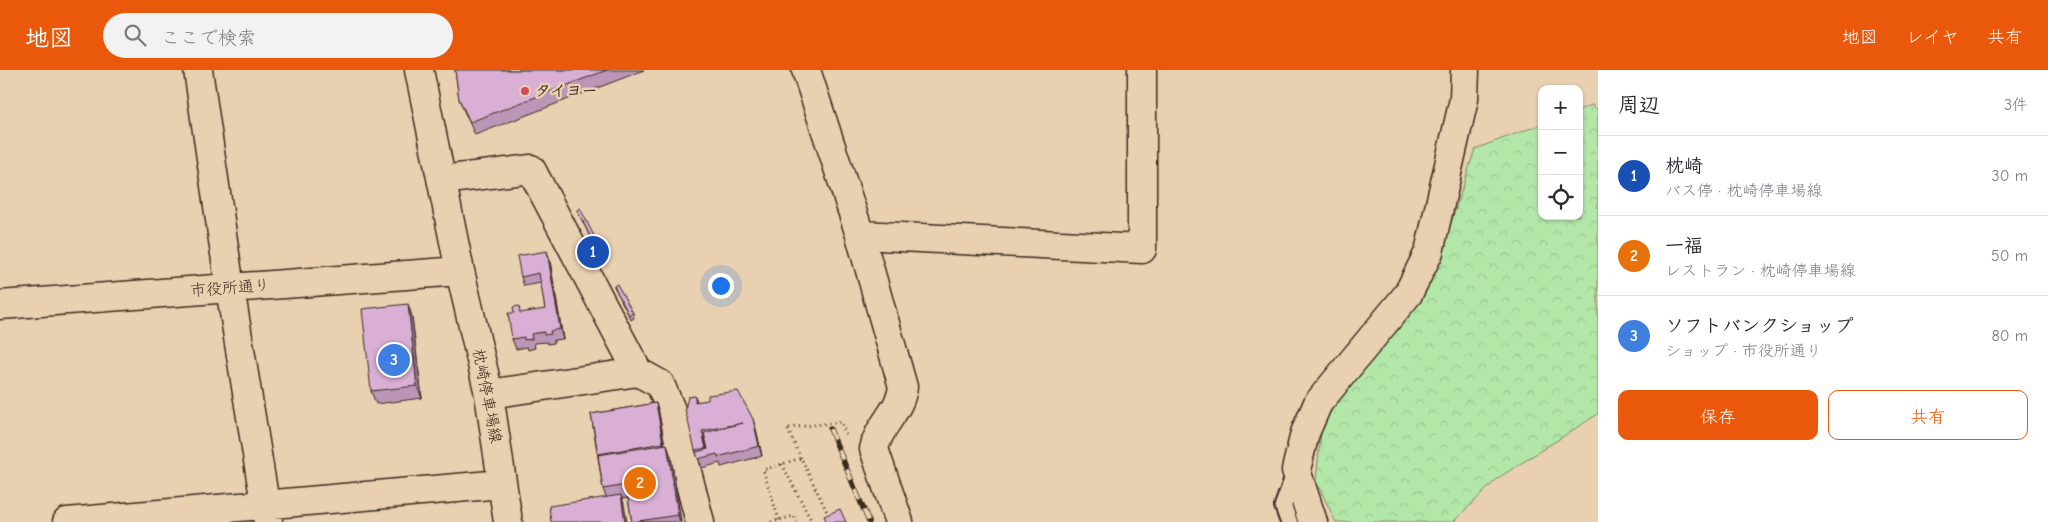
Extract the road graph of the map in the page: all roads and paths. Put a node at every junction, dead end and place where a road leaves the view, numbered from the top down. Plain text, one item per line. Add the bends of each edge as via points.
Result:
1 (198, 70) edge
2 (419, 70) edge
3 (806, 70) edge
4 (1142, 70) edge
5 (1465, 70) edge
6 (442, 180) junction
7 (860, 235) junction
8 (460, 271) junction
9 (230, 288) junction
10 (0, 305) edge
11 (638, 372) junction
12 (489, 394) junction
13 (850, 446) dead end
14 (801, 458) junction
15 (782, 464) junction
16 (1296, 470) junction
17 (502, 484) junction
18 (267, 513) edge
19 (828, 514) edge
20 (779, 520) junction
21 (67, 522) edge
22 (508, 522) edge
23 (700, 522) edge
24 (771, 522) edge
25 (797, 522) edge
26 (812, 522) edge
27 (899, 522) edge
28 (1289, 522) edge
29 (1313, 522) edge

1 - 9 street
2 - 6 street, 枕崎停車場線
3 - 7 street
4 - 7 street via 1142,249
5 - 16 street via 1464,99 1429,252 1408,294 1318,403 1305,433
6 - 8 street, 枕崎停車場線
6 - 11 street via 531,169
7 - 27 street via 904,387 902,399 876,437 874,449
8 - 9 street, 市役所通り
8 - 12 street, 枕崎停車場線
9 - 10 street, 市役所通り
9 - 18 street
11 - 12 street
11 - 23 street via 660,384 671,410
12 - 17 street, 枕崎停車場線
13 - 14 path via 842,422 787,428
14 - 15 path
14 - 19 path
15 - 20 path via 763,470
15 - 26 path
16 - 28 lane via 1283,506
16 - 29 street
17 - 18 street
17 - 22 street, 枕崎停車場線
18 - 21 street
20 - 24 path
20 - 25 path via 794,516

